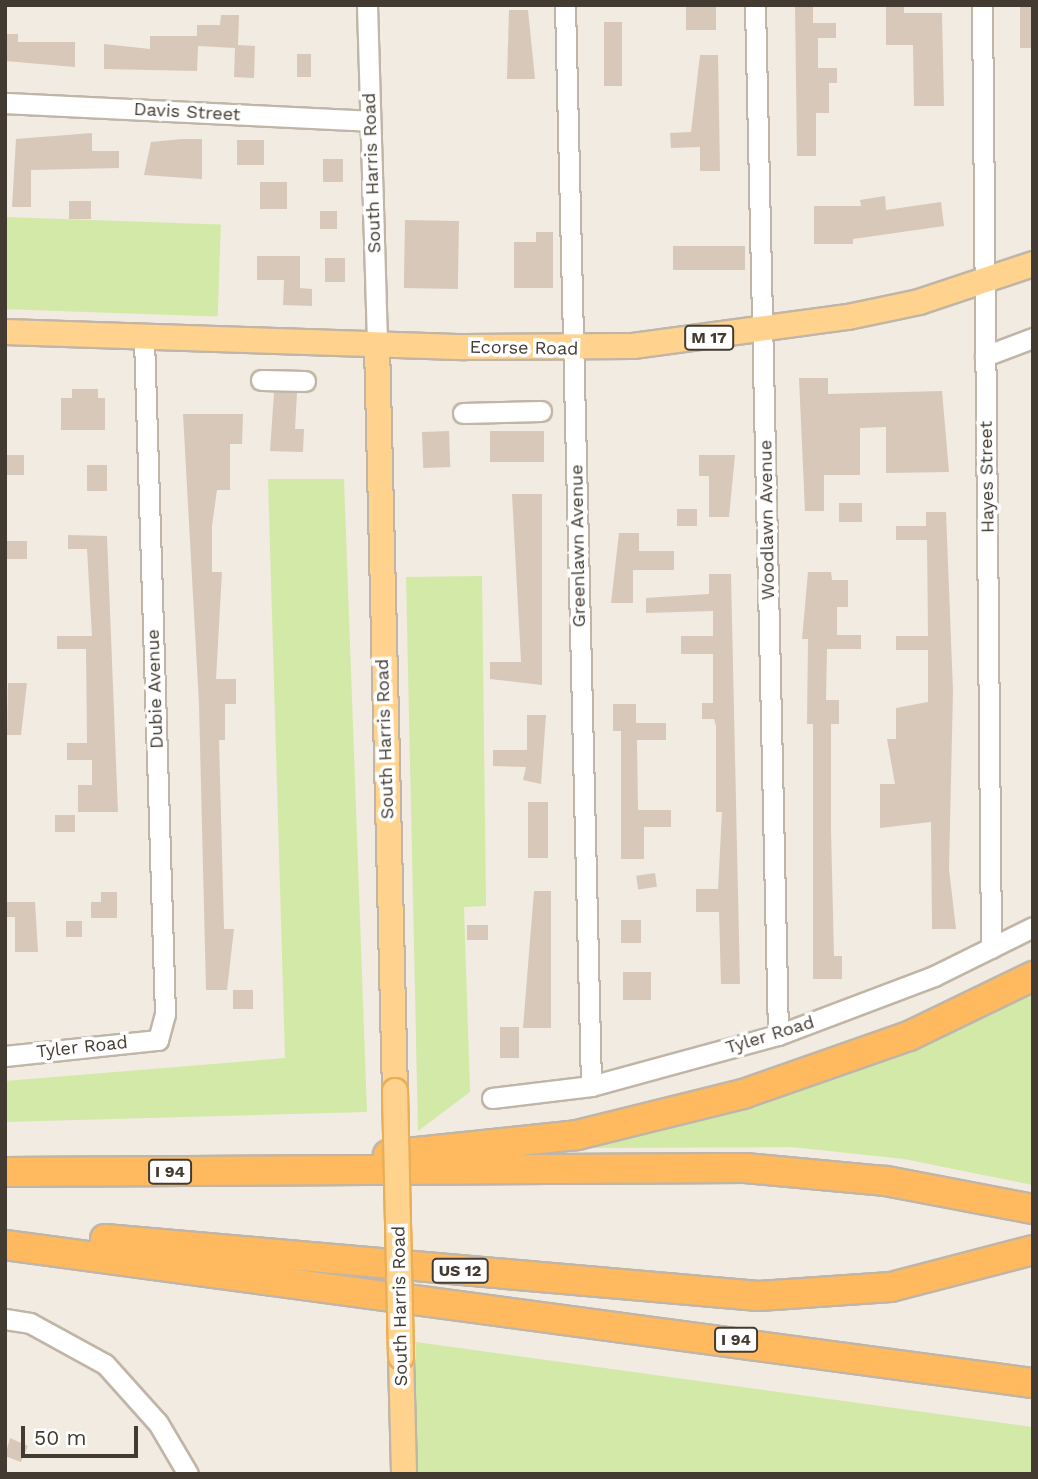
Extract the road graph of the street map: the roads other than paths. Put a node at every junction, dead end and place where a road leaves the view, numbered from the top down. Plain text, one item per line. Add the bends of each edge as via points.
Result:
1 (367, 5) edge
2 (565, 5) edge
3 (755, 5) edge
4 (982, 5) edge
5 (5, 103) edge
6 (370, 121) junction
7 (1033, 264) edge
8 (985, 281) junction
9 (5, 332) edge
10 (764, 332) junction
11 (144, 337) junction
12 (1033, 338) edge
13 (377, 345) junction
14 (574, 349) junction
15 (985, 356) junction
16 (261, 380) dead end
17 (305, 382) dead end
18 (541, 411) dead end
19 (463, 413) dead end
20 (1033, 927) edge
21 (991, 948) junction
22 (1033, 976) edge
23 (778, 1035) junction
24 (158, 1040) joint
25 (5, 1056) edge
26 (591, 1086) junction
27 (492, 1098) dead end
28 (5, 1172) edge
29 (335, 1172) junction
30 (1033, 1209) edge
31 (17, 1247) edge
32 (1033, 1250) edge
33 (5, 1320) edge
34 (1033, 1383) edge
35 (188, 1474) edge
36 (404, 1474) edge

1 - 6 street, South Harris Road
2 - 14 street, Greenlawn Avenue
3 - 10 street, Woodlawn Avenue
4 - 8 street, Hayes Street
5 - 6 street, Davis Street
6 - 13 street, South Harris Road
7 - 8 main road, Ecorse Road / M 17
8 - 10 main road, Ecorse Road / M 17 via 919,302
8 - 15 street, Hayes Street
9 - 11 main road, Ecorse Road / M 17
10 - 14 main road, Ecorse Road / M 17
10 - 23 street, Woodlawn Avenue
11 - 13 main road, Ecorse Road / M 17
11 - 24 street, Dubie Avenue via 166,1014
12 - 15 street
13 - 14 main road, Ecorse Road / M 17
13 - 36 main road, South Harris Road, bridge
14 - 26 street, Greenlawn Avenue
15 - 21 street, Hayes Street
16 - 17 street
18 - 19 street
20 - 21 street, Tyler Road
21 - 23 street, Tyler Road via 867,1004
22 - 29 highway via 909,1036 743,1094 577,1135 387,1156
23 - 26 street, Tyler Road
24 - 25 street, Tyler Road
26 - 27 street, Tyler Road
28 - 29 highway, I 94
29 - 30 highway, I 94 via 806,1171
31 - 32 highway, US 12 via 84,1237 759,1296 891,1287 980,1268
31 - 34 highway, I 94
33 - 35 street via 30,1323 105,1364 158,1423

